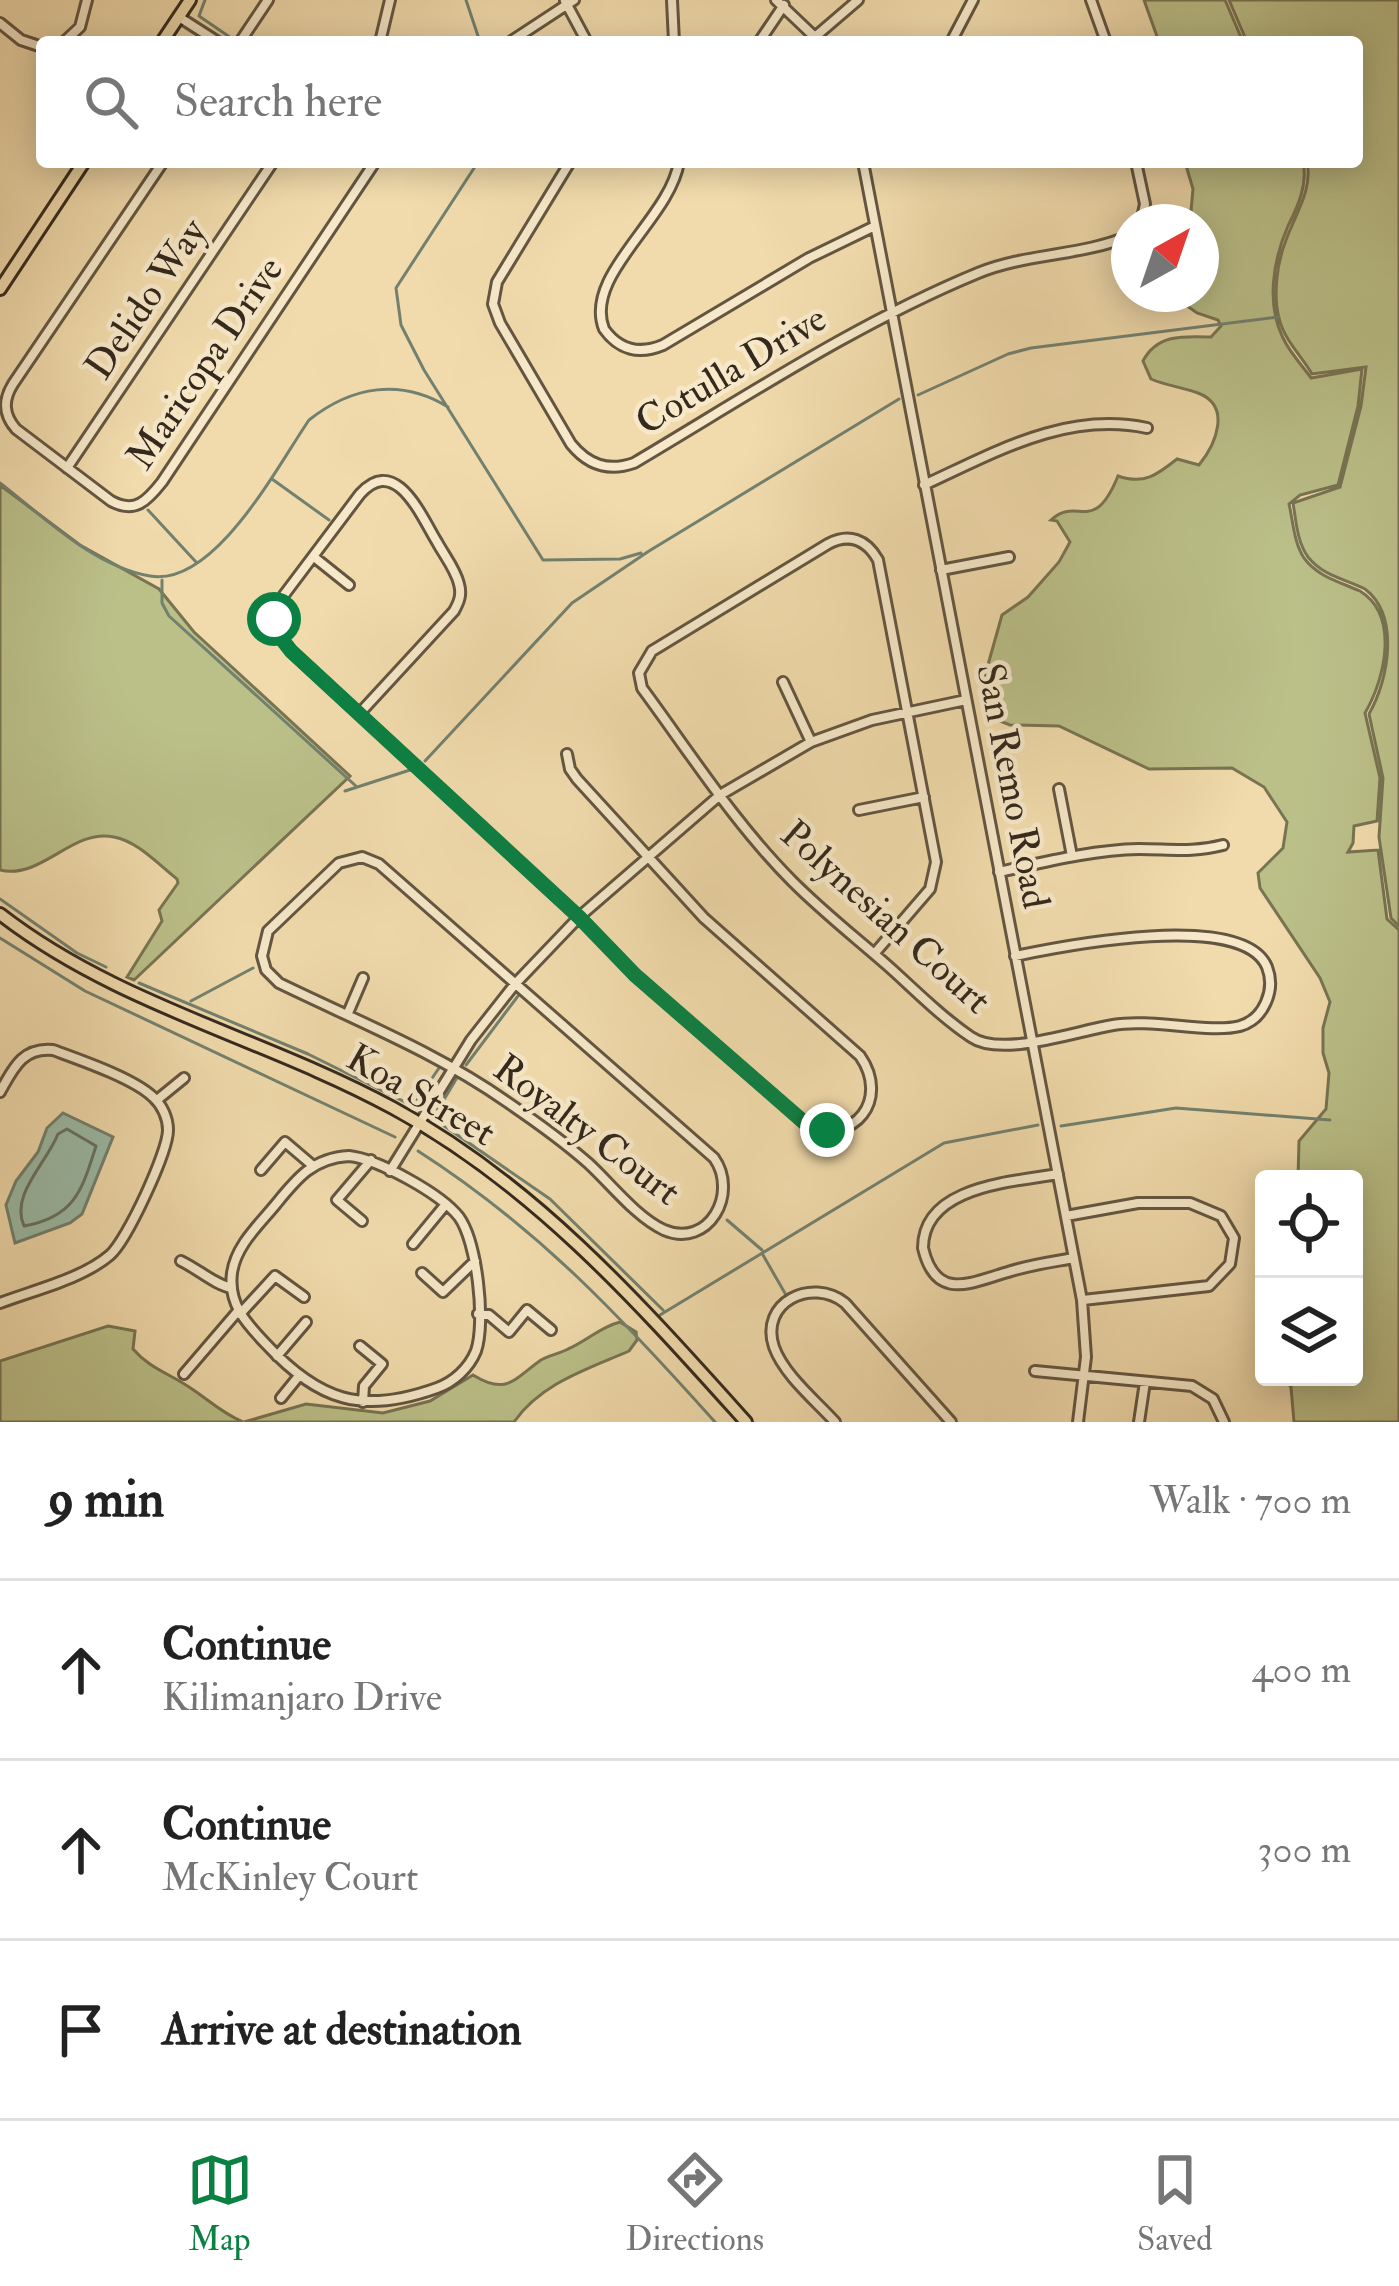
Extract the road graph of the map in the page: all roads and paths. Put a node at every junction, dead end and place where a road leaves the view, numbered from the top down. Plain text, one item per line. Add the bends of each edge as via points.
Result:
1 (87, 0) edge
2 (190, 0) edge
3 (268, 0) edge
4 (391, 0) edge
5 (672, 0) edge
6 (858, 0) edge
7 (973, 0) edge
8 (1091, 0) edge
9 (568, 1) edge
10 (780, 3) edge
11 (179, 16) junction
12 (0, 23) edge
13 (70, 36) edge
14 (166, 36) edge
15 (209, 36) edge
16 (244, 36) edge
17 (382, 36) edge
18 (518, 36) edge
19 (584, 36) edge
20 (674, 36) edge
21 (762, 36) edge
22 (815, 36) edge
23 (821, 36) edge
24 (954, 36) edge
25 (1104, 36) edge
26 (36, 45) edge
27 (80, 168) edge
28 (159, 168) edge
29 (269, 168) edge
30 (371, 168) edge
31 (566, 168) edge
32 (677, 168) edge
33 (863, 168) edge
34 (1137, 168) edge
35 (1144, 204) edge
36 (875, 226) junction
37 (1111, 240) edge
38 (0, 289) edge
39 (892, 314) junction
40 (1147, 428) dead end
41 (67, 468) junction
42 (924, 485) junction
43 (314, 557) junction
44 (1009, 557) dead end
45 (941, 570) junction
46 (349, 585) dead end
47 (783, 682) dead end
48 (966, 700) junction
49 (908, 711) junction
50 (359, 714) junction
51 (811, 742) junction
52 (567, 754) dead end
53 (1059, 789) dead end
54 (720, 795) junction
55 (924, 797) junction
56 (859, 810) dead end
57 (1223, 845) dead end
58 (1072, 856) junction
59 (648, 858) junction
60 (999, 872) junction
61 (0, 914) edge
62 (579, 917) junction
63 (874, 954) junction
64 (1015, 956) junction
65 (363, 978) dead end
66 (515, 984) junction
67 (348, 1013) junction
68 (1031, 1040) junction
69 (453, 1066) junction
70 (184, 1078) dead end
71 (0, 1093) edge
72 (157, 1100) junction
73 (418, 1122) junction
74 (371, 1160) junction
75 (312, 1165) junction
76 (261, 1170) dead end
77 (390, 1171) junction
78 (1058, 1174) junction
79 (446, 1204) junction
80 (1066, 1216) junction
81 (362, 1221) dead end
82 (412, 1244) dead end
83 (1074, 1258) junction
84 (475, 1261) junction
85 (181, 1262) dead end
86 (422, 1274) dead end
87 (232, 1288) junction
88 (304, 1298) dead end
89 (1082, 1300) junction
90 (0, 1303) edge
91 (239, 1312) junction
92 (478, 1314) junction
93 (306, 1322) dead end
94 (551, 1330) dead end
95 (360, 1346) dead end
96 (277, 1356) junction
97 (1035, 1371) dead end
98 (184, 1374) dead end
99 (1085, 1376) junction
100 (298, 1377) junction
101 (1144, 1382) junction
102 (280, 1398) dead end
103 (363, 1402) junction
104 (746, 1422) edge
105 (836, 1422) edge
106 (951, 1422) edge
107 (1078, 1422) edge
108 (1139, 1422) edge
109 (1223, 1422) edge

1 - 13 street via 84,21
2 - 11 main road
3 - 16 street
4 - 17 street
5 - 20 street
6 - 23 street
7 - 24 street
8 - 25 street
9 - 18 street
9 - 19 street
10 - 21 street
10 - 22 street
11 - 14 main road
11 - 15 street
12 - 26 street
27 - 38 main road
28 - 41 street, Maricopa Drive via 6,397 12,425
29 - 41 street, Delido Way
30 - 41 street, Maricopa Drive via 147,500 116,505
31 - 39 street, Cotulla Drive via 499,278 494,304 571,444 592,463 634,463
32 - 36 street via 666,200 601,294 604,328 628,349 663,345
33 - 36 street, San Remo Road
34 - 35 street
36 - 39 street, San Remo Road
37 - 39 street via 1003,263
39 - 42 street, San Remo Road
40 - 42 street via 1121,423 1037,433
42 - 45 street, San Remo Road
43 - 46 street
43 - 50 street via 280,602 275,626
43 - 50 street via 365,487 388,481 407,492 460,586 454,611
44 - 45 street
45 - 48 street, San Remo Road
47 - 51 street
48 - 49 street
48 - 60 street, San Remo Road
49 - 51 street
49 - 54 street, Polynesian Court via 878,560 862,542 835,540 642,661 642,688
49 - 55 street
50 - 62 street
51 - 54 street
52 - 59 street via 578,778
53 - 58 street
54 - 59 street
54 - 63 street, Polynesian Court via 790,880
55 - 56 street
55 - 63 street via 935,879
57 - 58 street
58 - 60 street
59 - 62 street
59 - 62 street via 860,1056 872,1092 857,1119 834,1130 806,1124
60 - 64 street, San Remo Road
61 - 73 main road, Koa Street via 105,980
62 - 66 street
63 - 68 street, Polynesian Court via 978,1042
64 - 68 street, San Remo Road
64 - 68 street, Polynesian Court via 1132,936 1178,937 1245,945 1269,976 1263,1007 1243,1025 1122,1023
65 - 67 street
66 - 67 street, Royalty Court via 379,864 351,857 280,917 262,950 274,980
66 - 69 street
66 - 69 street, Royalty Court via 718,1163 725,1192 714,1218 688,1232 658,1227 561,1141
67 - 69 street, Royalty Court
68 - 78 street, San Remo Road
69 - 73 street
70 - 72 street
71 - 72 street via 20,1059 47,1048
72 - 90 street via 167,1139 122,1242 96,1264
73 - 77 street
73 - 104 main road, Koa Street via 584,1246
74 - 75 street via 341,1156
74 - 77 street
74 - 81 street via 337,1200
75 - 76 street via 285,1142
75 - 87 street via 242,1245
77 - 79 street
78 - 80 street, San Remo Road
78 - 83 street via 949,1203 930,1218 922,1248 934,1272 964,1286
79 - 82 street
79 - 84 street via 465,1226
80 - 83 street, San Remo Road
80 - 89 street via 1190,1203 1216,1212 1234,1238 1230,1264 1209,1286
83 - 89 street, San Remo Road
84 - 86 street via 443,1292
84 - 92 street
85 - 87 street
87 - 91 street
88 - 91 street via 275,1276
89 - 99 street, San Remo Road
91 - 96 street
91 - 98 street
92 - 94 street via 509,1332 527,1310
92 - 103 street via 475,1353 454,1380
93 - 96 street
95 - 103 street via 382,1364 364,1386
96 - 100 street
97 - 99 street
99 - 101 street
99 - 107 street, San Remo Road
100 - 102 street
100 - 103 street
101 - 108 street
101 - 109 street via 1200,1389
105 - 106 street via 773,1345 774,1318 802,1292 845,1303

